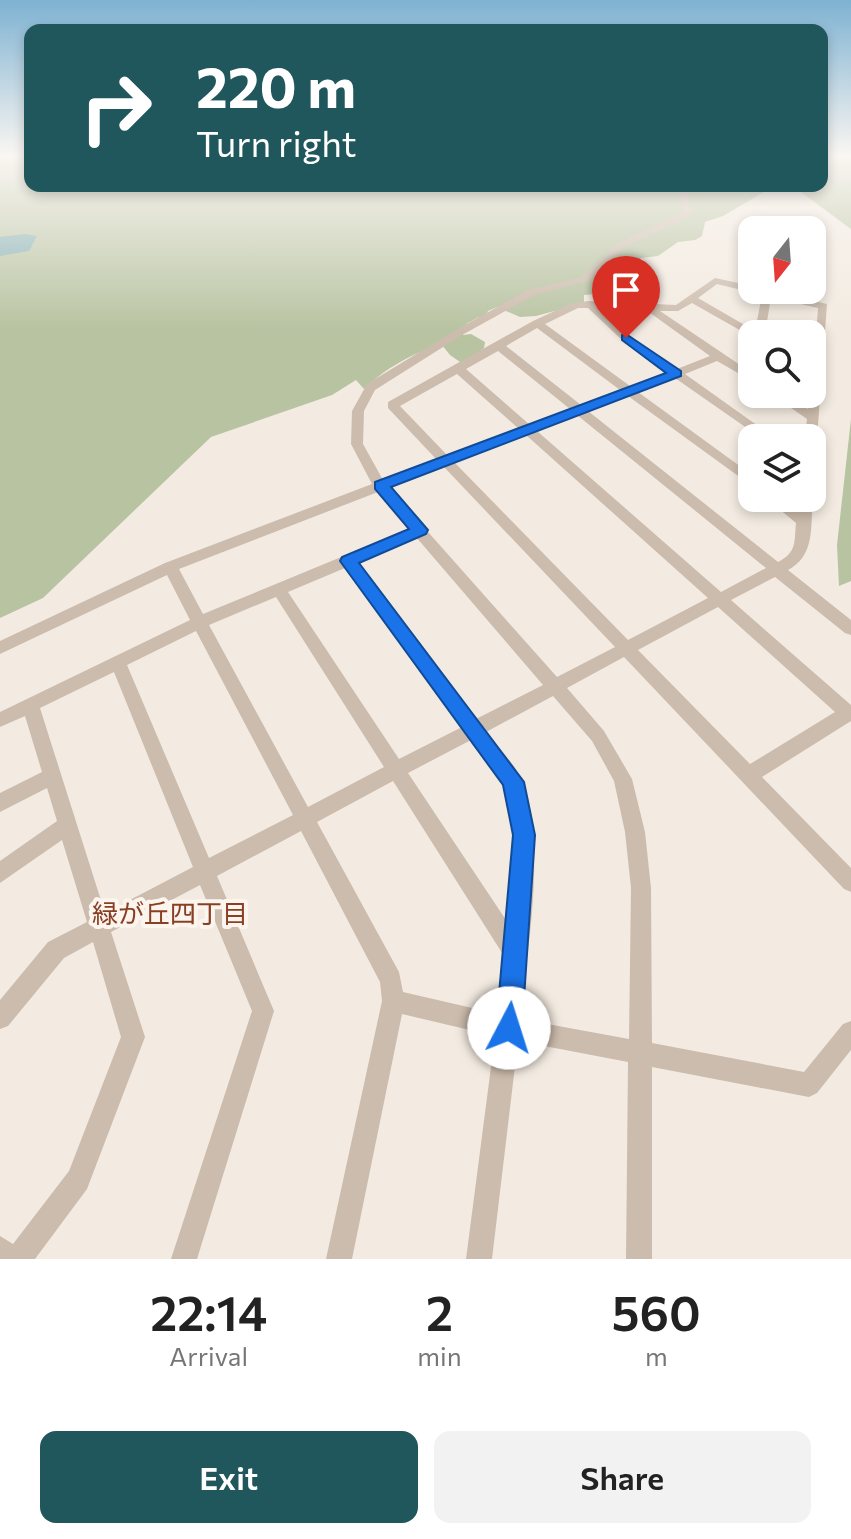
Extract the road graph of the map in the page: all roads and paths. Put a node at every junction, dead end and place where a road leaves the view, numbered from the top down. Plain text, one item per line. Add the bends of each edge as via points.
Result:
1 (684, 214) edge
2 (738, 286) edge
3 (692, 299) junction
4 (589, 304) junction
5 (814, 304) edge
6 (647, 306) junction
7 (537, 323) junction
8 (738, 325) edge
9 (499, 346) junction
10 (718, 357) junction
11 (738, 367) edge
12 (458, 368) junction
13 (676, 374) junction
14 (630, 391) junction
15 (798, 408) edge
16 (581, 410) junction
17 (813, 418) junction
18 (749, 424) edge
19 (812, 424) edge
20 (528, 430) junction
21 (444, 461) junction
22 (738, 472) edge
23 (380, 486) junction
24 (792, 512) edge
25 (805, 512) edge
26 (804, 521) junction
27 (420, 530) junction
28 (348, 561) junction
29 (170, 567) junction
30 (778, 568) junction
31 (279, 590) junction
32 (717, 600) junction
33 (201, 622) junction
34 (851, 629) edge
35 (624, 647) junction
36 (0, 648) edge
37 (118, 663) junction
38 (557, 685) junction
39 (31, 706) junction
40 (850, 713) edge
41 (0, 720) edge
42 (473, 729) junction
43 (394, 771) junction
44 (53, 776) junction
45 (747, 776) junction
46 (0, 803) edge
47 (305, 816) junction
48 (68, 824) junction
49 (0, 873) edge
50 (204, 873) junction
51 (851, 882) edge
52 (100, 927) junction
53 (515, 953) junction
54 (393, 1001) junction
55 (0, 1017) edge
56 (509, 1028) junction
57 (851, 1032) edge
58 (641, 1054) junction
59 (0, 1249) edge
60 (9, 1259) edge
61 (18, 1259) edge
62 (184, 1259) edge
63 (339, 1259) edge
64 (479, 1259) edge
65 (639, 1259) edge

1 - 23 street via 621,245 585,279 532,292 385,377 363,398 355,426 357,444
2 - 3 street via 715,281
3 - 6 street via 678,308
3 - 8 street
4 - 6 street
4 - 7 street
4 - 13 street
5 - 17 street via 823,306
6 - 10 street
7 - 9 street
7 - 14 street
9 - 12 street
9 - 16 street
10 - 11 street
10 - 13 street
12 - 20 street
12 - 21 street via 392,405
13 - 14 street
13 - 18 street
14 - 16 street
14 - 22 street
15 - 17 street
16 - 20 street
16 - 30 street
17 - 19 street
20 - 21 street
20 - 32 street
21 - 23 street
21 - 35 street
23 - 27 street
23 - 29 street
24 - 26 street
25 - 26 street
26 - 30 street via 796,559
27 - 28 street
27 - 38 street
28 - 31 street
28 - 42 street
29 - 33 street
29 - 36 street
30 - 32 street
30 - 34 street
31 - 33 street
31 - 43 street
32 - 35 street
32 - 40 street
33 - 37 street
33 - 47 street
35 - 38 street
35 - 45 street
37 - 39 street
37 - 50 street
38 - 42 street
38 - 58 street via 598,736 623,779 629,805 641,888
39 - 41 street
39 - 44 street
40 - 45 street
42 - 43 street
42 - 53 street via 513,782 521,809 524,863
43 - 47 street
43 - 53 street
44 - 46 street
44 - 48 street
45 - 51 street
47 - 50 street
47 - 54 street via 391,980
48 - 49 street
48 - 52 street
50 - 52 street
50 - 62 street via 263,1011
52 - 55 street via 56,950
52 - 61 street via 133,1037 78,1180
53 - 56 street
54 - 56 street
54 - 63 street
56 - 58 street
56 - 64 street
57 - 58 street via 809,1085
58 - 65 street
59 - 60 street

